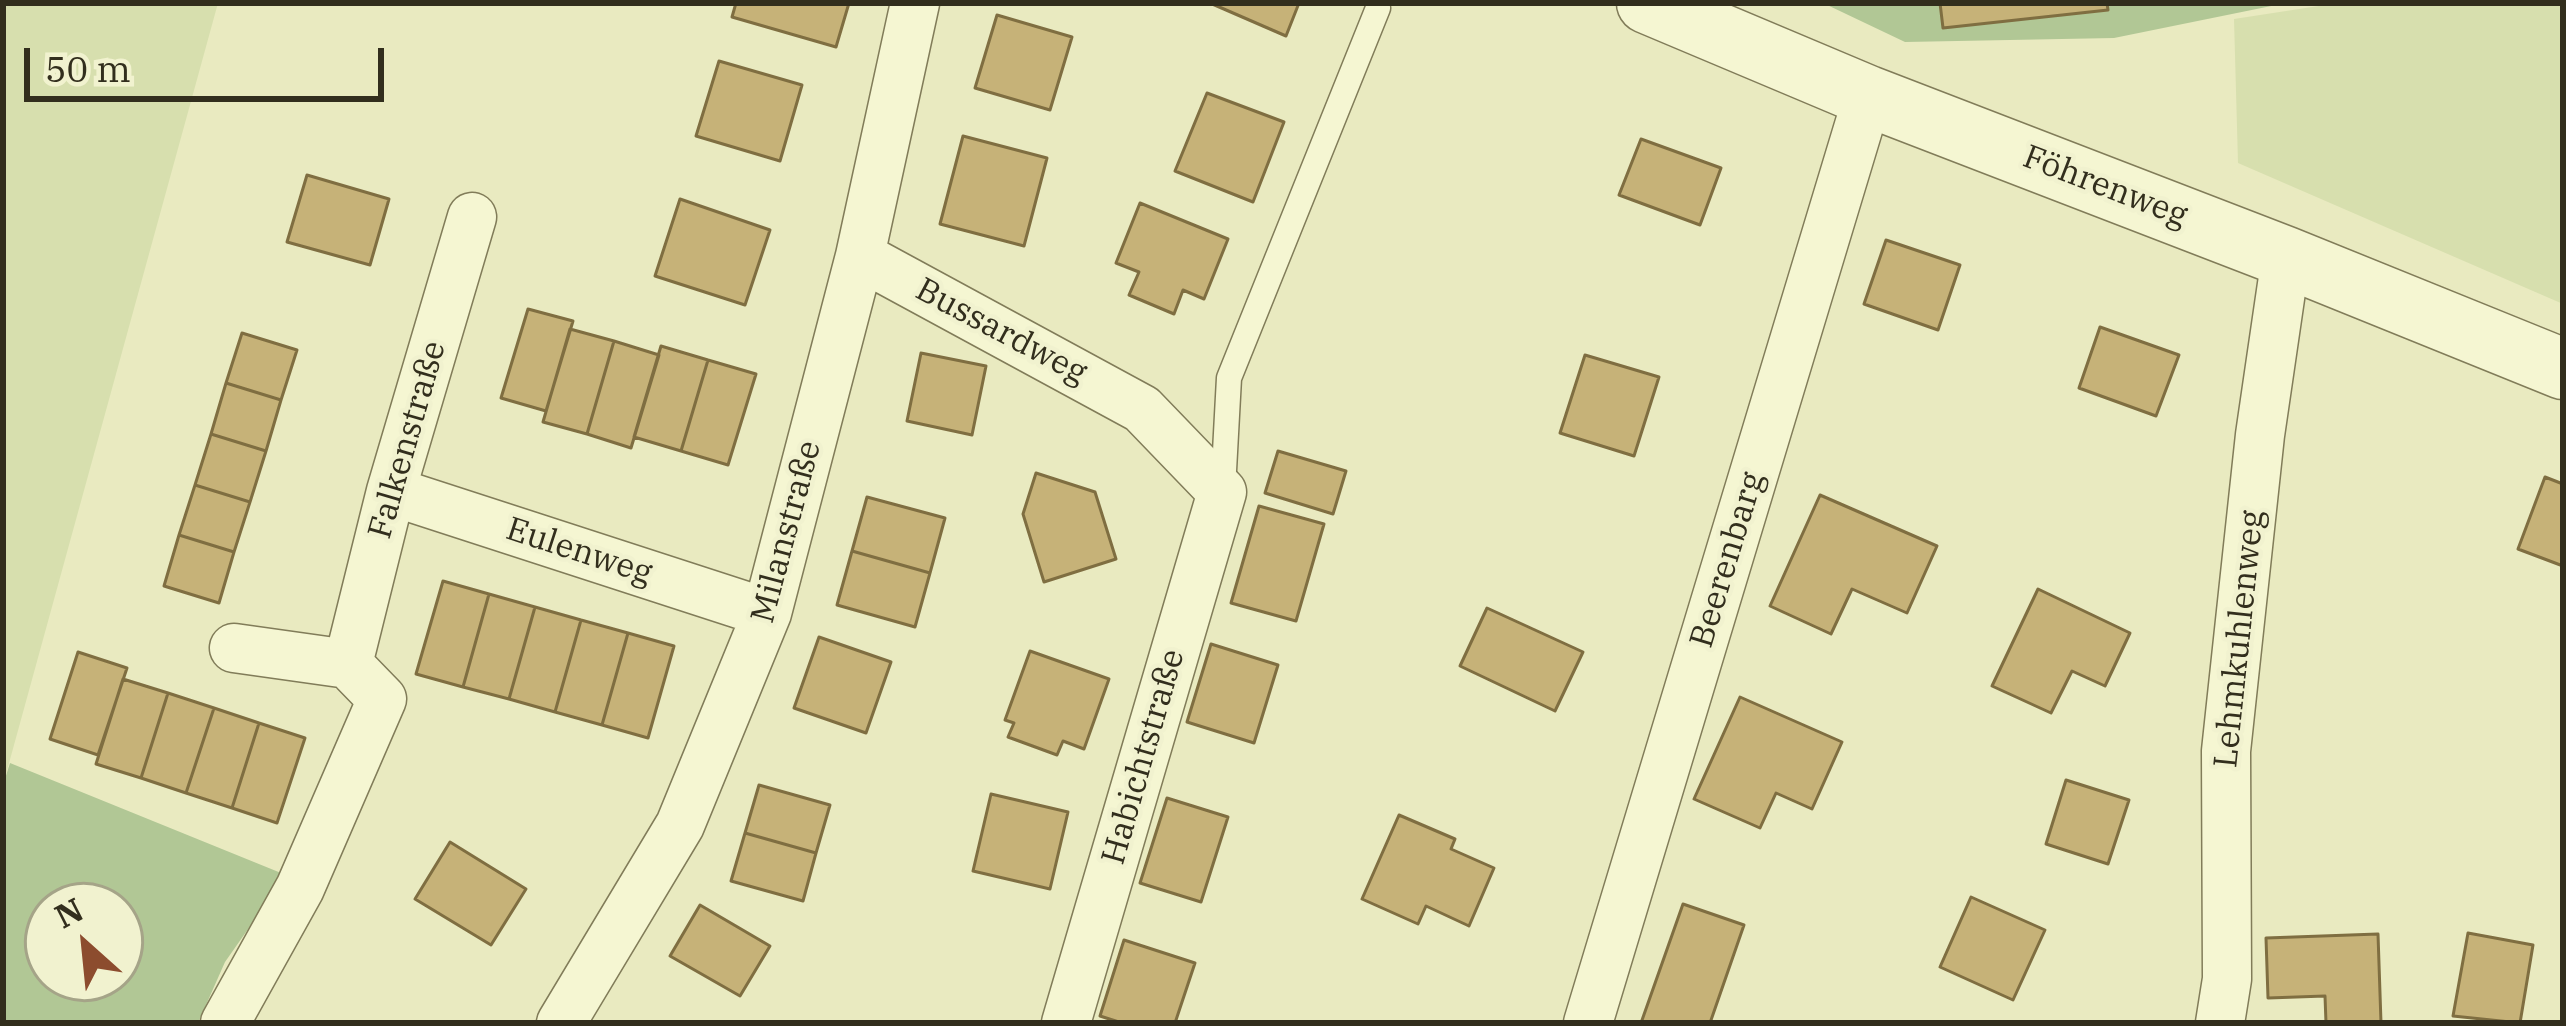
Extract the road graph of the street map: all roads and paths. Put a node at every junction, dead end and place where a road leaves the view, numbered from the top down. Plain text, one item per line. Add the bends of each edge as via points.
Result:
1 (915, 3) edge
2 (1647, 3) edge
3 (1378, 8) dead end
4 (1868, 96) junction
5 (472, 217) dead end
6 (860, 256) junction
7 (2286, 256) junction
8 (2563, 369) edge
9 (391, 491) junction
10 (1222, 492) junction
11 (767, 613) junction
12 (234, 648) dead end
13 (348, 664) junction
14 (225, 1023) edge
15 (561, 1023) edge
16 (1066, 1023) edge
17 (1588, 1023) edge
18 (2220, 1023) edge

1 - 6 street, Milanstraße
2 - 4 street, Föhrenweg
3 - 10 lane, Habichtstraße via 1229,378
4 - 7 street, Föhrenweg
4 - 17 street, Beerenbarg
5 - 9 street, Falkenstraße
6 - 10 street, Bussardweg via 1142,409
6 - 11 street, Milanstraße
7 - 8 street, Föhrenweg
7 - 18 street, Lehmkuhlenweg via 2225,751 2227,979
9 - 11 street, Eulenweg
9 - 13 street, Falkenstraße
10 - 16 street, Habichtstraße
11 - 15 street, Milanstraße via 680,825
12 - 13 street
13 - 14 street via 382,699 300,888

